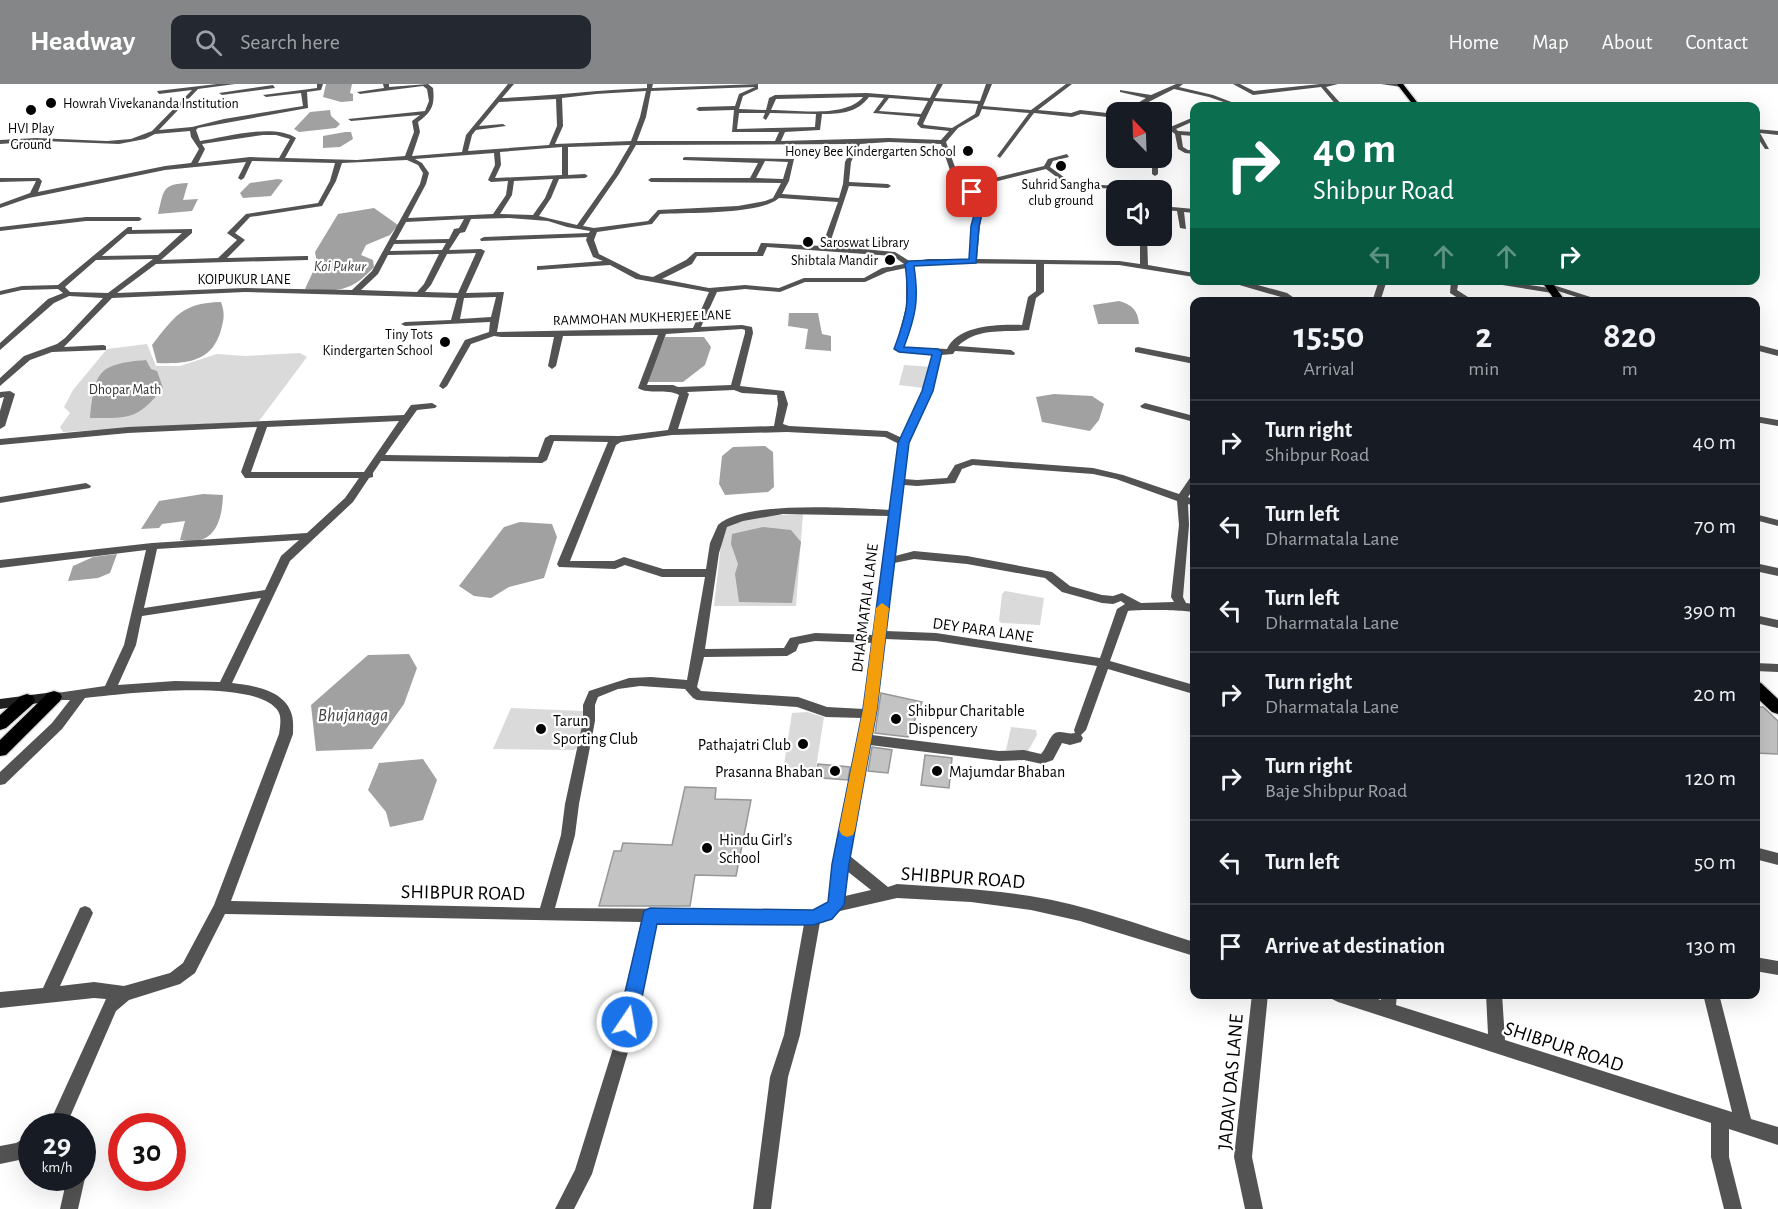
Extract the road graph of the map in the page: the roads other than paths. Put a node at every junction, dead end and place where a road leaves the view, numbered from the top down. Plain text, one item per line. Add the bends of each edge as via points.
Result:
1 (232, 84) edge
2 (320, 84) edge
3 (424, 84) edge
4 (511, 84) edge
5 (940, 84) edge
6 (989, 84) edge
7 (1069, 84) edge
8 (1181, 84) edge
9 (1236, 84) edge
10 (1262, 84) edge
11 (1335, 84) edge
12 (1384, 84) edge
13 (1401, 84) edge
14 (756, 85) edge
15 (1322, 85) edge
16 (207, 86) edge
17 (387, 86) edge
18 (1162, 86) dead end
19 (273, 87) dead end
20 (649, 87) edge
21 (196, 88) junction
22 (1172, 88) junction
23 (1274, 90) junction
24 (304, 91) junction
25 (1122, 91) dead end
26 (159, 92) dead end
27 (360, 92) dead end
28 (210, 94) dead end
29 (266, 95) dead end
30 (867, 95) junction
31 (201, 96) dead end
32 (888, 96) junction
33 (191, 97) junction
34 (1151, 97) junction
35 (559, 98) junction
36 (933, 99) junction
37 (498, 100) junction
38 (1226, 101) edge
39 (1143, 102) edge
40 (1337, 102) edge
41 (1414, 102) edge
42 (981, 105) junction
43 (699, 109) dead end
44 (736, 110) junction
45 (851, 110) junction
46 (1033, 111) junction
47 (819, 112) junction
48 (875, 112) junction
49 (428, 113) junction
50 (768, 115) junction
51 (1106, 115) edge
52 (922, 116) junction
53 (351, 120) dead end
54 (1190, 122) edge
55 (503, 126) dead end
56 (474, 128) junction
57 (194, 129) junction
58 (783, 130) junction
59 (953, 130) junction
60 (1172, 131) edge
61 (1175, 131) junction
62 (1760, 131) edge
63 (154, 132) junction
64 (1190, 133) edge
65 (1778, 133) edge
66 (1760, 137) edge
67 (778, 141) junction
68 (0, 142) edge
69 (199, 142) junction
70 (858, 142) junction
71 (943, 142) junction
72 (632, 143) junction
73 (565, 145) junction
74 (551, 146) junction
75 (1767, 148) dead end
76 (497, 150) junction
77 (1190, 152) edge
78 (465, 153) junction
79 (1000, 156) dead end
80 (1067, 156) dead end
81 (408, 158) junction
82 (250, 159) junction
83 (685, 159) dead end
84 (281, 160) junction
85 (762, 161) junction
86 (339, 162) junction
87 (194, 164) junction
88 (1047, 167) junction
89 (1155, 168) edge
90 (1155, 174) dead end
91 (585, 176) dead end
92 (561, 177) junction
93 (241, 178) dead end
94 (0, 180) edge
95 (511, 180) junction
96 (651, 180) dead end
97 (752, 180) junction
98 (784, 181) junction
99 (846, 184) junction
100 (888, 186) dead end
101 (747, 187) dead end
102 (1106, 187) edge
103 (969, 189) junction
104 (33, 195) junction
105 (777, 196) junction
106 (840, 200) junction
107 (0, 206) edge
108 (1172, 209) edge
109 (1180, 210) junction
110 (979, 211) junction
111 (1190, 211) edge
112 (495, 216) junction
113 (468, 217) junction
114 (534, 218) junction
115 (403, 220) junction
116 (579, 227) junction
117 (1184, 228) dead end
118 (0, 229) edge
119 (126, 232) junction
120 (593, 233) junction
121 (484, 239) dead end
122 (451, 241) junction
123 (392, 242) junction
124 (1144, 246) edge
125 (826, 248) junction
126 (444, 252) junction
127 (386, 253) junction
128 (94, 258) junction
129 (305, 258) dead end
130 (157, 259) junction
131 (220, 261) junction
132 (973, 261) junction
133 (1040, 262) junction
134 (611, 263) junction
135 (909, 264) junction
136 (1144, 267) junction
137 (540, 268) dead end
138 (1190, 274) edge
139 (654, 280) junction
140 (1252, 285) edge
141 (1454, 285) edge
142 (1548, 286) edge
143 (60, 287) junction
144 (715, 288) junction
145 (0, 292) edge
146 (68, 294) junction
147 (354, 294) junction
148 (419, 294) junction
149 (110, 295) junction
150 (461, 296) junction
151 (1287, 297) edge
152 (1462, 297) edge
153 (1585, 297) edge
154 (495, 319) junction
155 (455, 322) junction
156 (405, 324) dead end
157 (696, 330) junction
158 (663, 332) junction
159 (493, 333) junction
160 (559, 334) junction
161 (0, 347) edge
162 (103, 348) dead end
163 (951, 348) junction
164 (1760, 348) edge
165 (50, 350) junction
166 (1138, 350) dead end
167 (938, 352) junction
168 (1011, 353) dead end
169 (1778, 353) edge
170 (1190, 360) edge
171 (552, 366) dead end
172 (0, 383) edge
173 (443, 386) dead end
174 (735, 387) junction
175 (678, 390) junction
176 (0, 395) edge
177 (432, 406) dead end
178 (1145, 406) dead end
179 (405, 418) junction
180 (1190, 418) edge
181 (1760, 420) edge
182 (1778, 423) edge
183 (262, 424) junction
184 (0, 426) edge
185 (787, 429) junction
186 (672, 432) junction
187 (619, 439) junction
188 (0, 442) edge
189 (904, 443) junction
190 (379, 458) junction
191 (369, 475) junction
192 (898, 481) junction
193 (87, 486) dead end
194 (1190, 486) edge
195 (1182, 498) junction
196 (0, 500) edge
197 (1190, 501) edge
198 (894, 513) junction
199 (1760, 518) edge
200 (1778, 523) edge
201 (310, 536) junction
202 (152, 546) junction
203 (888, 555) junction
204 (0, 564) edge
205 (1760, 568) edge
206 (710, 573) junction
207 (1778, 573) edge
208 (267, 593) junction
209 (1180, 604) junction
210 (1134, 605) junction
211 (1190, 607) edge
212 (138, 614) junction
213 (1760, 620) edge
214 (1778, 624) edge
215 (879, 637) junction
216 (699, 653) junction
217 (1104, 663) junction
218 (1760, 667) edge
219 (1778, 668) edge
220 (224, 687) junction
221 (691, 687) junction
222 (1190, 688) dead end
223 (109, 692) junction
224 (1760, 692) edge
225 (81, 694) junction
226 (54, 697) junction
227 (27, 700) junction
228 (1, 705) edge
229 (1778, 708) edge
230 (869, 714) junction
231 (0, 724) edge
232 (865, 739) junction
233 (0, 750) edge
234 (0, 780) edge
235 (1760, 855) edge
236 (842, 858) junction
237 (1778, 859) edge
238 (886, 894) junction
239 (836, 905) junction
240 (221, 908) junction
241 (85, 913) dead end
242 (546, 915) junction
243 (650, 916) junction
244 (813, 917) junction
245 (1190, 949) edge
246 (1760, 965) edge
247 (1778, 968) edge
248 (49, 993) junction
249 (124, 994) junction
250 (1259, 999) edge
251 (1370, 999) edge
252 (1494, 999) edge
253 (1713, 999) edge
254 (0, 1000) edge
255 (1389, 1002) edge
256 (1497, 1046) junction
257 (63, 1113) edge
258 (1720, 1118) junction
259 (1744, 1125) junction
260 (1778, 1136) edge
261 (18, 1151) edge
262 (0, 1155) edge
263 (73, 1191) edge
264 (69, 1209) edge
265 (564, 1209) edge
266 (762, 1209) edge
267 (1254, 1209) edge
268 (1733, 1209) edge

1 - 16 street
2 - 24 street via 319,89
3 - 17 street
3 - 49 street via 430,88 432,101
4 - 37 street
5 - 36 street
6 - 42 street
7 - 46 street
8 - 22 street
9 - 23 street via 1253,93
10 - 23 street
11 - 15 street
12 - 13 street
13 - 41 main road
14 - 20 street
14 - 44 street via 756,90 741,95
15 - 23 street
15 - 40 street
16 - 21 street
17 - 27 street
18 - 22 street
19 - 28 street
20 - 35 street
20 - 72 street via 644,116
21 - 26 street
21 - 33 street
22 - 34 street
22 - 38 street
24 - 29 street
24 - 57 street via 306,107
25 - 34 street
30 - 32 street
30 - 45 street
30 - 50 street via 775,97
31 - 33 street
32 - 36 street
32 - 48 street
33 - 63 street
34 - 39 street
35 - 37 street
35 - 74 street via 560,126
36 - 42 street
36 - 52 street
37 - 56 street
42 - 46 street
42 - 59 street via 977,115
43 - 44 street
44 - 50 street
44 - 58 street via 734,131
45 - 47 street
45 - 48 street
46 - 51 street
46 - 79 street
47 - 50 street
47 - 58 street via 818,129
48 - 52 street
49 - 53 street
49 - 81 street via 415,121 417,132
52 - 59 street via 923,126
54 - 61 street
55 - 56 street
56 - 78 street
57 - 63 street
57 - 69 street
58 - 67 street
59 - 71 street
60 - 61 street
61 - 64 street
61 - 77 street via 1180,148
62 - 65 street
63 - 68 street via 142,140 100,143
66 - 75 street
67 - 70 street
67 - 72 street
69 - 84 street via 286,134 293,138
69 - 87 street via 202,149
70 - 71 street
70 - 99 street via 848,162
71 - 103 street via 957,182
72 - 73 street
72 - 116 street via 614,179
73 - 74 street
73 - 92 street
74 - 76 street
76 - 78 street
76 - 95 street via 498,165 491,180
78 - 81 street
80 - 88 street via 1050,160
81 - 86 street
81 - 115 street via 420,164 426,173
82 - 84 street
82 - 87 street
82 - 93 street
83 - 85 street
84 - 86 street
85 - 97 street
85 - 98 street via 792,160
86 - 131 street via 320,205 248,215 231,233 241,240
87 - 104 street
88 - 102 street via 1070,185
88 - 103 street via 992,178
89 - 90 street
91 - 92 street
92 - 95 street
92 - 114 street
94 - 104 street via 37,179
95 - 112 street via 509,195
96 - 97 street
97 - 98 street
97 - 101 street
98 - 105 street
99 - 100 street
99 - 106 street
103 - 110 street via 982,199
103 - 110 street via 954,195 956,208
104 - 107 street
105 - 106 street
105 - 120 street via 759,205 658,212 650,223
106 - 125 street
108 - 109 street
109 - 111 street
109 - 117 street
110 - 132 street
112 - 113 street
112 - 114 street
113 - 115 street
113 - 122 street
114 - 116 street
115 - 123 street
116 - 120 street
118 - 119 street via 86,219 139,219
119 - 128 street
119 - 130 street via 189,231
120 - 121 street
120 - 134 street via 590,240 596,255
122 - 123 street
122 - 126 street
123 - 127 street
124 - 136 street
125 - 135 street via 895,255
125 - 139 street via 764,245 759,254 695,254 688,262
126 - 127 street
126 - 148 street
126 - 150 street via 481,251
127 - 147 street via 375,272
128 - 130 street
128 - 143 street
129 - 131 street
130 - 131 street
130 - 149 street
132 - 133 street
132 - 135 street
133 - 136 street
133 - 163 street via 1040,292 1032,297 1026,328 967,333
134 - 137 street
134 - 139 street
135 - 144 street via 865,280 804,280 780,290
135 - 167 street via 913,294 899,349
136 - 138 street
139 - 144 street
140 - 151 street
141 - 152 street via 1453,291
142 - 153 street
143 - 145 street
143 - 146 street
144 - 157 street
146 - 149 street, KOIPUKUR LANE
146 - 161 street via 51,301
147 - 148 street, KOIPUKUR LANE
147 - 149 street, KOIPUKUR LANE via 245,290
148 - 150 street, KOIPUKUR LANE
149 - 165 street via 68,340
150 - 154 street, KOIPUKUR LANE via 499,294
150 - 155 street
154 - 155 street
154 - 159 street
155 - 156 street
157 - 158 street, RAMMOHAN MUKHERJEE LANE
157 - 174 street, RAMMOHAN MUKHERJEE LANE via 749,329
158 - 160 street, RAMMOHAN MUKHERJEE LANE
158 - 175 street via 642,388
159 - 160 street, RAMMOHAN MUKHERJEE LANE
159 - 173 street via 468,342
160 - 171 street
162 - 165 street
163 - 167 street via 950,352
163 - 168 street
164 - 169 street
165 - 172 street via 27,358
166 - 170 street
167 - 189 street, DHARMATALA LANE via 927,391
174 - 175 street
174 - 185 street via 781,393 783,404 778,425
175 - 186 street via 684,394
176 - 184 street via 10,394
177 - 179 street via 414,407
178 - 180 street
179 - 183 street
179 - 190 street
181 - 182 street
183 - 188 street via 128,430
183 - 191 street via 246,472 249,476
185 - 186 street
185 - 189 street via 887,434
186 - 187 street
187 - 190 street via 550,438 542,460
187 - 206 street via 612,443 564,564 615,565 624,561 662,573
189 - 192 street, DHARMATALA LANE
190 - 191 street
191 - 201 street via 349,500
192 - 195 street via 951,481 958,467 972,462 1093,471
192 - 198 street, DHARMATALA LANE
193 - 196 street
194 - 195 street
195 - 197 street
195 - 209 street via 1184,525 1177,597
198 - 203 street, DHARMATALA LANE
198 - 206 street via 778,512 732,520 723,525 716,537
199 - 200 street
201 - 202 street
201 - 208 street via 285,559
202 - 204 street
202 - 212 street
203 - 210 street via 967,560 1048,575 1066,589 1102,599 1122,597
203 - 215 street, DHARMATALA LANE
205 - 207 street
206 - 216 street
208 - 212 street
208 - 220 street
209 - 210 street via 1148,608
209 - 211 street
210 - 217 street via 1123,609
212 - 223 street via 130,645
213 - 214 street
215 - 216 street, DEY PARA LANE via 815,637 794,641 787,652
215 - 217 street, DEY PARA LANE via 936,638
215 - 230 street, DHARMATALA LANE
216 - 221 street
217 - 222 street, DEY PARA LANE
217 - 232 street via 1078,734 1070,740 1059,737 1042,759
218 - 219 street
220 - 223 street via 199,684
220 - 240 street via 272,698 282,706 286,717 285,734
221 - 230 street via 697,695 798,702 826,712
221 - 242 street via 633,680 593,694 570,826
223 - 225 street
224 - 229 main road
225 - 226 street
225 - 234 street via 57,726
226 - 227 street
226 - 233 main road
227 - 228 street
227 - 231 main road
230 - 232 street, DHARMATALA LANE
232 - 236 street, DHARMATALA LANE
235 - 237 street
236 - 238 street
236 - 239 street, DHARMATALA LANE
238 - 239 street, SHIBPUR ROAD
238 - 245 street, SHIBPUR ROAD via 897,891 971,895 1031,903
239 - 244 street, SHIBPUR ROAD via 826,914
240 - 242 street, SHIBPUR ROAD
240 - 249 street via 189,968 174,979
241 - 248 street
242 - 243 street, SHIBPUR ROAD
243 - 244 street, SHIBPUR ROAD
243 - 265 street via 623,1042 583,1174
244 - 266 street via 792,1035 778,1077
246 - 247 street
248 - 249 street via 94,990
248 - 254 street
249 - 257 street via 110,1006
250 - 267 street, JADAV DAS LANE via 1243,1157
251 - 255 street, SHIBPUR ROAD
252 - 256 street
253 - 259 street
255 - 256 street, SHIBPUR ROAD
256 - 258 street, SHIBPUR ROAD
258 - 259 street, SHIBPUR ROAD
258 - 268 street via 1720,1157
259 - 260 street, SHIBPUR ROAD
261 - 262 street
263 - 264 street

